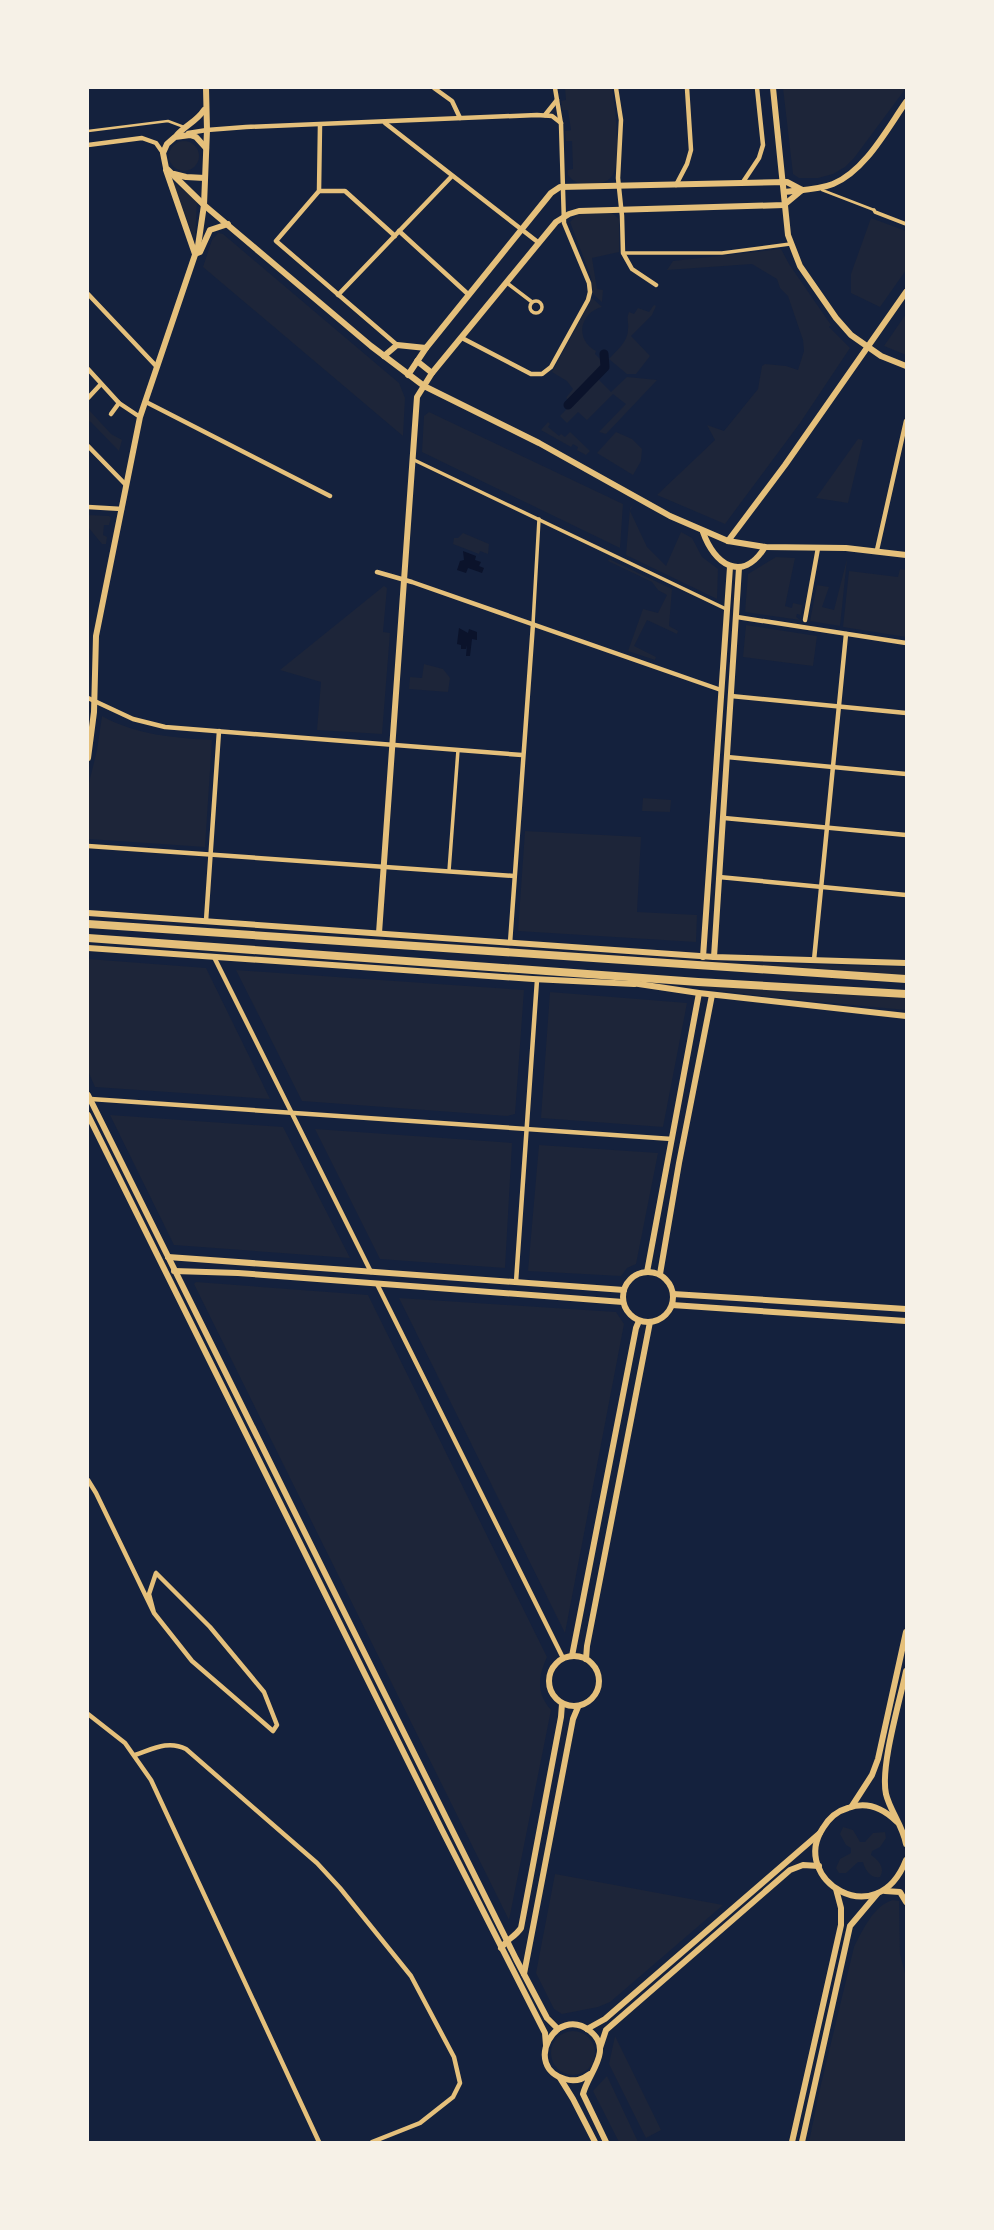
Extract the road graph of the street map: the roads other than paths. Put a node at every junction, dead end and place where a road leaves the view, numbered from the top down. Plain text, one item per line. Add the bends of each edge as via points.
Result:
1 (206, 88) edge
2 (434, 88) edge
3 (555, 88) edge
4 (616, 88) edge
5 (687, 88) edge
6 (757, 88) edge
7 (773, 88) edge
8 (557, 100) junction
9 (906, 102) edge
10 (205, 108) junction
11 (545, 115) junction
12 (460, 118) junction
13 (384, 122) junction
14 (561, 124) junction
15 (320, 125) junction
16 (207, 130) junction
17 (88, 131) edge
18 (180, 133) junction
19 (88, 145) edge
20 (206, 148) junction
21 (163, 153) junction
22 (168, 170) junction
23 (452, 176) junction
24 (205, 178) junction
25 (783, 182) junction
26 (743, 183) junction
27 (619, 186) junction
28 (675, 186) junction
29 (564, 187) junction
30 (815, 188) junction
31 (802, 190) junction
32 (319, 191) junction
33 (784, 192) junction
34 (204, 205) junction
35 (784, 205) junction
36 (621, 210) junction
37 (874, 210) joint
38 (564, 216) junction
39 (228, 224) junction
40 (906, 224) edge
41 (521, 229) junction
42 (400, 231) junction
43 (395, 236) junction
44 (539, 243) junction
45 (790, 244) junction
46 (623, 253) junction
47 (195, 254) junction
48 (507, 282) junction
49 (656, 285) dead end
50 (906, 292) edge
51 (88, 294) edge
52 (338, 295) junction
53 (469, 295) junction
54 (93, 300) junction
55 (532, 302) dead end
56 (88, 305) edge
57 (462, 338) junction
58 (397, 345) junction
59 (866, 347) junction
60 (426, 348) junction
61 (384, 356) junction
62 (417, 362) junction
63 (906, 366) edge
64 (158, 368) junction
65 (88, 369) edge
66 (432, 373) junction
67 (408, 375) junction
68 (101, 384) junction
69 (424, 386) junction
70 (88, 398) edge
71 (146, 402) junction
72 (118, 403) junction
73 (111, 414) dead end
74 (140, 417) junction
75 (906, 421) edge
76 (88, 446) edge
77 (412, 458) junction
78 (126, 485) junction
79 (330, 496) dead end
80 (88, 507) edge
81 (122, 509) junction
82 (539, 519) junction
83 (703, 532) junction
84 (728, 541) junction
85 (765, 547) junction
86 (818, 548) junction
87 (877, 550) junction
88 (906, 555) edge
89 (730, 567) junction
90 (740, 568) junction
91 (377, 572) dead end
92 (403, 579) junction
93 (726, 609) junction
94 (737, 617) junction
95 (805, 620) dead end
96 (533, 624) junction
97 (846, 634) junction
98 (906, 643) edge
99 (720, 691) junction
100 (731, 696) junction
101 (88, 698) edge
102 (94, 702) junction
103 (839, 707) junction
104 (906, 713) edge
105 (219, 731) junction
106 (392, 744) junction
107 (458, 750) junction
108 (522, 755) junction
109 (727, 757) junction
110 (88, 758) edge
111 (834, 768) junction
112 (906, 774) edge
113 (724, 818) junction
114 (827, 827) junction
115 (906, 835) edge
116 (88, 846) edge
117 (211, 855) junction
118 (383, 867) junction
119 (450, 872) junction
120 (514, 876) junction
121 (719, 877) junction
122 (823, 887) junction
123 (906, 895) edge
124 (88, 913) edge
125 (206, 921) junction
126 (88, 923) edge
127 (379, 933) junction
128 (704, 937) junction
129 (88, 938) edge
130 (716, 938) junction
131 (510, 943) junction
132 (88, 947) edge
133 (214, 957) junction
134 (703, 957) junction
135 (714, 957) junction
136 (814, 961) junction
137 (906, 963) edge
138 (548, 971) junction
139 (906, 979) edge
140 (537, 980) junction
141 (634, 984) junction
142 (699, 993) junction
143 (906, 994) edge
144 (712, 995) junction
145 (906, 1016) edge
146 (89, 1097) edge
147 (293, 1114) junction
148 (88, 1115) edge
149 (527, 1130) junction
150 (673, 1139) junction
151 (168, 1257) junction
152 (174, 1271) junction
153 (371, 1272) junction
154 (648, 1272) junction
155 (660, 1274) junction
156 (516, 1282) junction
157 (376, 1283) junction
158 (624, 1290) junction
159 (673, 1294) junction
160 (623, 1301) junction
161 (672, 1305) junction
162 (906, 1309) edge
163 (639, 1321) junction
164 (906, 1321) edge
165 (650, 1322) junction
166 (88, 1480) edge
167 (154, 1614) junction
168 (906, 1632) edge
169 (572, 1656) junction
170 (563, 1658) junction
171 (586, 1659) junction
172 (906, 1671) edge
173 (562, 1704) junction
174 (578, 1707) junction
175 (88, 1714) edge
176 (135, 1755) junction
177 (852, 1806) junction
178 (897, 1822) junction
179 (820, 1833) junction
180 (906, 1844) edge
181 (906, 1860) edge
182 (818, 1866) junction
183 (836, 1889) junction
184 (880, 1893) junction
185 (906, 1902) edge
186 (507, 1939) junction
187 (501, 1948) junction
188 (524, 1974) junction
189 (558, 2029) junction
190 (587, 2029) junction
191 (546, 2045) junction
192 (600, 2048) junction
193 (590, 2074) junction
194 (560, 2078) junction
195 (319, 2143) edge
196 (372, 2143) edge
197 (595, 2143) edge
198 (606, 2143) edge
199 (792, 2143) edge
200 (802, 2143) edge

1 - 10 street
2 - 12 street via 452,101
3 - 8 street
4 - 27 street via 621,124
5 - 28 street via 691,150
6 - 26 street via 763,145
7 - 25 street
8 - 11 street
8 - 14 street
9 - 30 street via 860,166 839,181
10 - 16 street
10 - 18 street
11 - 12 street
11 - 14 street via 556,117
12 - 13 street
13 - 15 street
13 - 23 street
14 - 29 street
15 - 16 street
15 - 32 street
16 - 18 street
16 - 20 street
17 - 18 lane via 168,121
18 - 20 street via 196,137
18 - 21 street
19 - 21 street via 142,138 156,143
20 - 24 street
21 - 22 street
22 - 24 street via 183,177
22 - 34 street
22 - 47 street
23 - 41 street
23 - 42 street
24 - 34 street
25 - 26 street
25 - 31 street
25 - 33 street
26 - 28 street
27 - 28 street
27 - 29 street
27 - 36 street
29 - 38 street
29 - 41 street via 553,190
30 - 31 street
30 - 37 lane
31 - 33 street
31 - 35 street
32 - 43 street via 345,191
32 - 52 street via 276,241
33 - 35 street
34 - 39 street
34 - 47 street
35 - 36 street
35 - 45 street
36 - 38 street
36 - 46 street
37 - 40 street
38 - 44 street
38 - 57 street via 590,292 551,367 542,374 531,374
39 - 47 street via 210,230 200,253
39 - 61 street
41 - 44 street
41 - 53 street
42 - 43 street
42 - 53 street
43 - 52 street
44 - 48 street
45 - 46 street via 722,253
45 - 59 street via 836,318
46 - 49 street via 632,270
47 - 64 street
48 - 55 street
48 - 57 street
50 - 59 street
51 - 54 street
52 - 58 street
53 - 60 street
54 - 56 street
54 - 64 street
57 - 66 street
58 - 60 street
58 - 61 street
59 - 63 street
59 - 84 street
60 - 62 street
61 - 67 street
62 - 66 street
62 - 67 street
64 - 71 street
65 - 68 street
66 - 69 street
67 - 69 street
68 - 70 street
68 - 72 street
69 - 77 street via 415,406
69 - 83 street
71 - 74 street
71 - 79 street
72 - 73 street
72 - 74 street
74 - 78 street
75 - 87 street
76 - 78 street
77 - 82 street
77 - 92 street
78 - 81 street
80 - 81 street
81 - 102 street via 96,636
82 - 93 street
82 - 96 street
83 - 84 street
83 - 89 street via 716,558
84 - 85 street
85 - 86 street
85 - 90 street via 760,556
86 - 87 street
86 - 95 street
87 - 88 street
89 - 90 street
89 - 93 street
90 - 94 street
91 - 92 street
92 - 96 street
92 - 106 street
93 - 99 street
94 - 97 street
94 - 100 street
96 - 99 street
96 - 108 street
97 - 98 street
97 - 103 street
99 - 128 street
100 - 103 street
100 - 109 street
101 - 102 street
102 - 105 street via 157,726
102 - 110 street
103 - 104 street
103 - 111 street
105 - 106 street
105 - 117 street
106 - 107 street
106 - 118 street
107 - 108 street
107 - 119 street
108 - 120 street
109 - 111 street
109 - 113 street
111 - 112 street
111 - 114 street
113 - 114 street
113 - 121 street
114 - 115 street
114 - 122 street
116 - 117 street
117 - 118 street
117 - 125 street
118 - 119 street
118 - 127 street
119 - 120 street
120 - 131 street
121 - 122 street
121 - 130 street
122 - 123 street
122 - 136 street
124 - 125 street
125 - 127 street
126 - 139 main road
127 - 131 street
128 - 130 street
128 - 134 street
129 - 138 main road
130 - 135 street
131 - 134 street
132 - 133 street
133 - 140 street
133 - 147 street
134 - 135 street
135 - 136 street
136 - 137 street
138 - 141 street
138 - 143 main road
140 - 141 street
140 - 149 street
141 - 142 street
142 - 144 street
142 - 150 street
144 - 145 street
144 - 155 street
146 - 147 street
146 - 151 street
147 - 149 street
147 - 153 street
148 - 187 street
149 - 150 street
149 - 156 street
150 - 154 street
151 - 152 street
151 - 153 street
152 - 157 street
152 - 186 street
153 - 156 street
154 - 155 street
154 - 158 street via 633,1277
155 - 159 street
156 - 158 street
157 - 160 street
157 - 170 street
158 - 160 street
159 - 161 street
159 - 162 street
160 - 163 street
161 - 164 street
161 - 165 street via 664,1317
163 - 165 street
163 - 169 street
165 - 171 street
166 - 167 street
167 - 167 street via 149,1594 156,1573 210,1627 264,1692 277,1725 273,1731 192,1661
168 - 177 street via 878,1759
169 - 170 street
169 - 171 street
170 - 173 street via 548,1681
171 - 174 street via 597,1670 599,1686 592,1699
172 - 178 street via 884,1777
173 - 174 street
173 - 186 street via 521,1928
174 - 188 street
175 - 176 street
176 - 195 street via 151,1780
176 - 196 street via 169,1744 186,1749 317,1863 407,1969 454,2057 460,2083 453,2097 427,2119
177 - 178 street via 877,1808
177 - 179 street via 828,1820
178 - 180 street
179 - 182 street
179 - 190 street via 605,2019
181 - 184 street via 901,1874
182 - 183 street
182 - 192 street via 790,1870 606,2030
183 - 184 street via 854,1896
183 - 199 street via 841,1925
184 - 185 street via 900,1892
184 - 200 street via 850,1926
186 - 187 street
186 - 188 street
187 - 191 street via 545,2033
188 - 189 street via 547,2018
189 - 190 street via 570,2025
189 - 191 street
190 - 192 street
191 - 194 street via 546,2062
192 - 193 street via 600,2060
193 - 194 street via 578,2080
193 - 198 street via 583,2094
194 - 197 street

